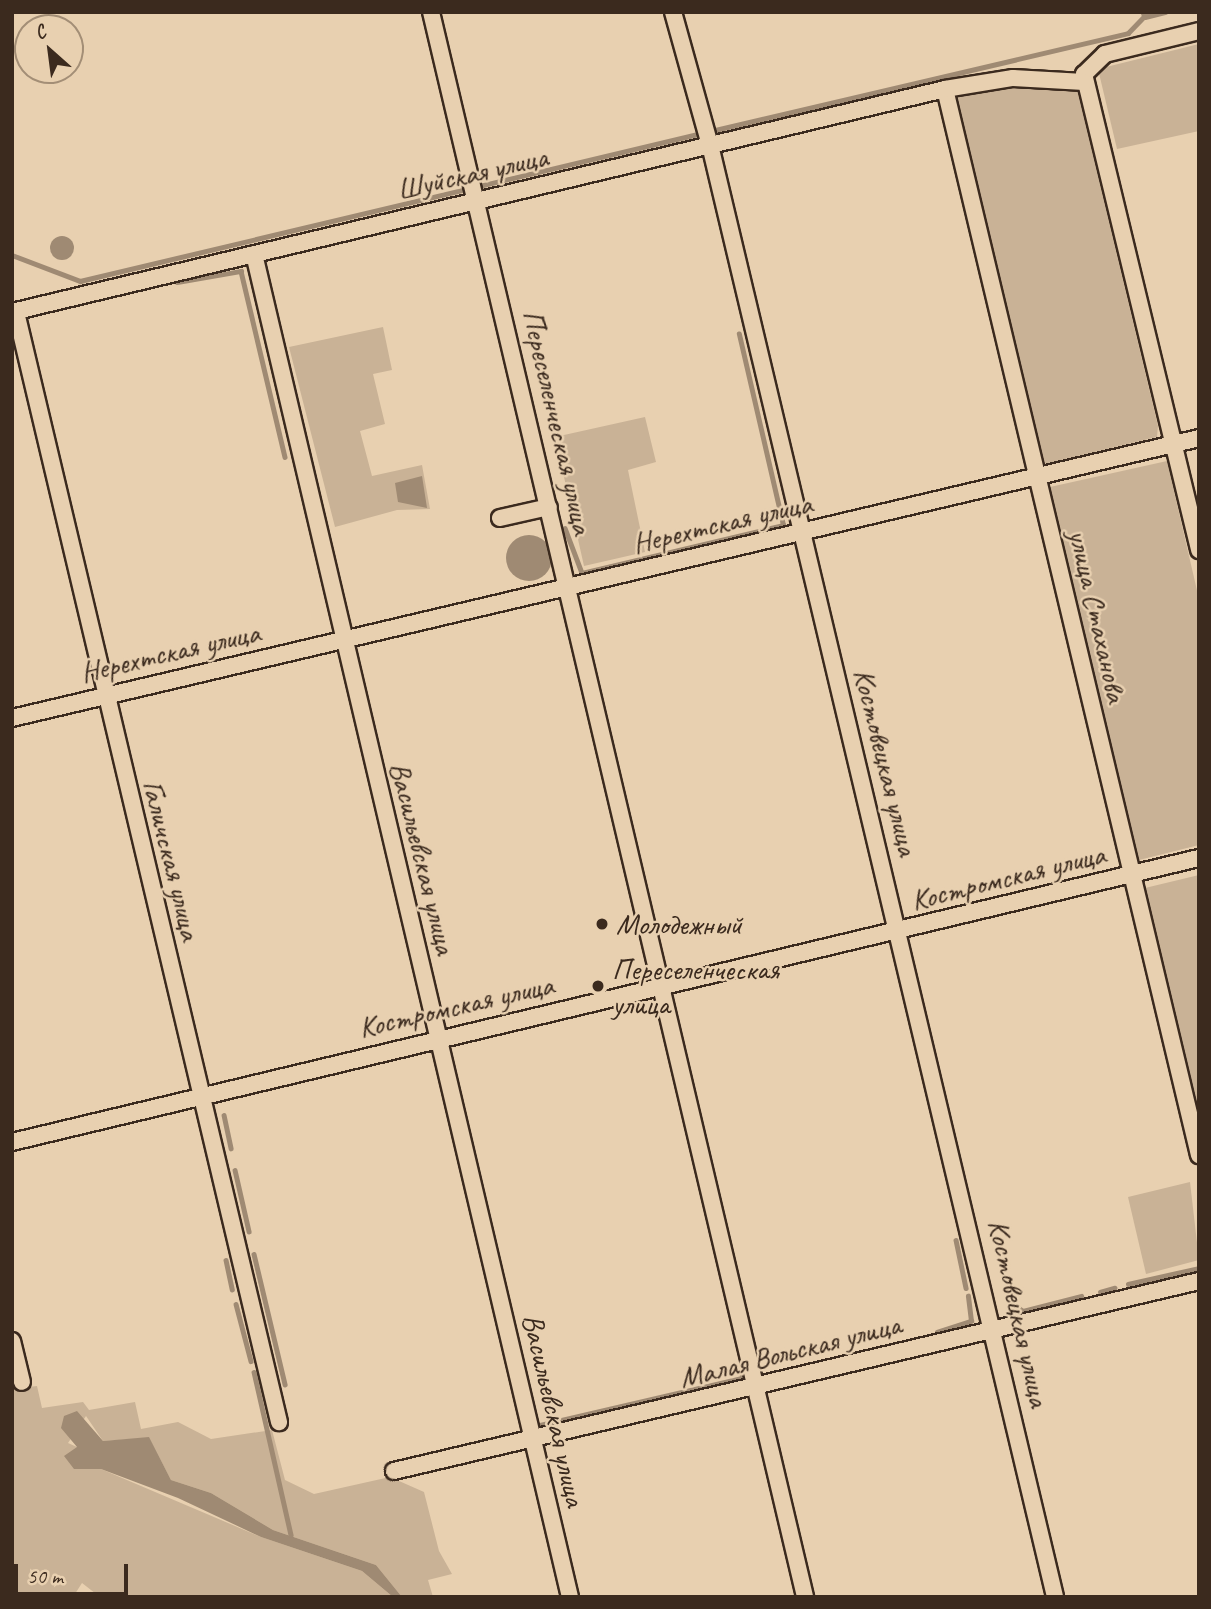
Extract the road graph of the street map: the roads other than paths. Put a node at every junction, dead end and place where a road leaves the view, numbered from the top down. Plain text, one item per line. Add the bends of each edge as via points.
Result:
1 (431, 12) edge
2 (673, 12) edge
3 (1199, 31) edge
4 (1085, 74) junction
5 (945, 89) junction
6 (708, 136) junction
7 (474, 192) junction
8 (254, 254) junction
9 (14, 312) edge
10 (1199, 438) edge
11 (1174, 443) junction
12 (1036, 477) junction
13 (549, 507) junction
14 (500, 518) dead end
15 (801, 533) junction
16 (1199, 550) edge
17 (569, 588) junction
18 (340, 640) junction
19 (103, 697) junction
20 (12, 718) edge
21 (1199, 859) edge
22 (1130, 877) junction
23 (898, 932) junction
24 (663, 986) junction
25 (439, 1039) junction
26 (201, 1095) junction
27 (12, 1142) edge
28 (1199, 1155) edge
29 (1199, 1280) edge
30 (994, 1329) junction
31 (12, 1341) edge
32 (22, 1382) dead end
33 (756, 1390) junction
34 (279, 1422) dead end
35 (533, 1442) junction
36 (394, 1471) dead end
37 (570, 1597) edge
38 (805, 1597) edge
39 (1055, 1597) edge

1 - 7 street, Переселенческая улица
2 - 6 street, Костовецкая улица
3 - 4 street via 1105,54
4 - 5 street, Шуйская улица via 1013,78
4 - 11 street
5 - 6 street, Шуйская улица
5 - 12 street, улица Стаханова
6 - 7 street, Шуйская улица
6 - 15 street, Костовецкая улица
7 - 8 street, Шуйская улица
7 - 13 street, Переселенческая улица
8 - 9 street, Шуйская улица
8 - 18 street, Васильевская улица
9 - 19 street, Галичская улица
10 - 11 street, Нерехтская улица
11 - 12 street, Нерехтская улица
11 - 16 street
12 - 15 street, Нерехтская улица
12 - 22 street, улица Стаханова
13 - 14 street
13 - 17 street, Переселенческая улица
15 - 17 street, Нерехтская улица
15 - 23 street, Костовецкая улица
17 - 18 street, Нерехтская улица
17 - 24 street, Переселенческая улица
18 - 19 street, Нерехтская улица
18 - 25 street, Васильевская улица
19 - 20 street, Нерехтская улица
19 - 26 street, Галичская улица
21 - 22 street, Костромская улица
22 - 23 street, Костромская улица
22 - 28 street, улица Стаханова
23 - 24 street, Костромская улица
23 - 30 street, Костовецкая улица
24 - 25 street, Костромская улица
24 - 33 street, Переселенческая улица
25 - 26 street, Костромская улица
25 - 35 street, Васильевская улица
26 - 27 street, Костромская улица
26 - 34 street, Галичская улица
29 - 30 street, Малая Вольская улица
30 - 33 street, Малая Вольская улица
30 - 39 street, Костовецкая улица
31 - 32 street
33 - 35 street, Малая Вольская улица
33 - 38 street, Переселенческая улица
35 - 36 street, Малая Вольская улица
35 - 37 street, Васильевская улица

